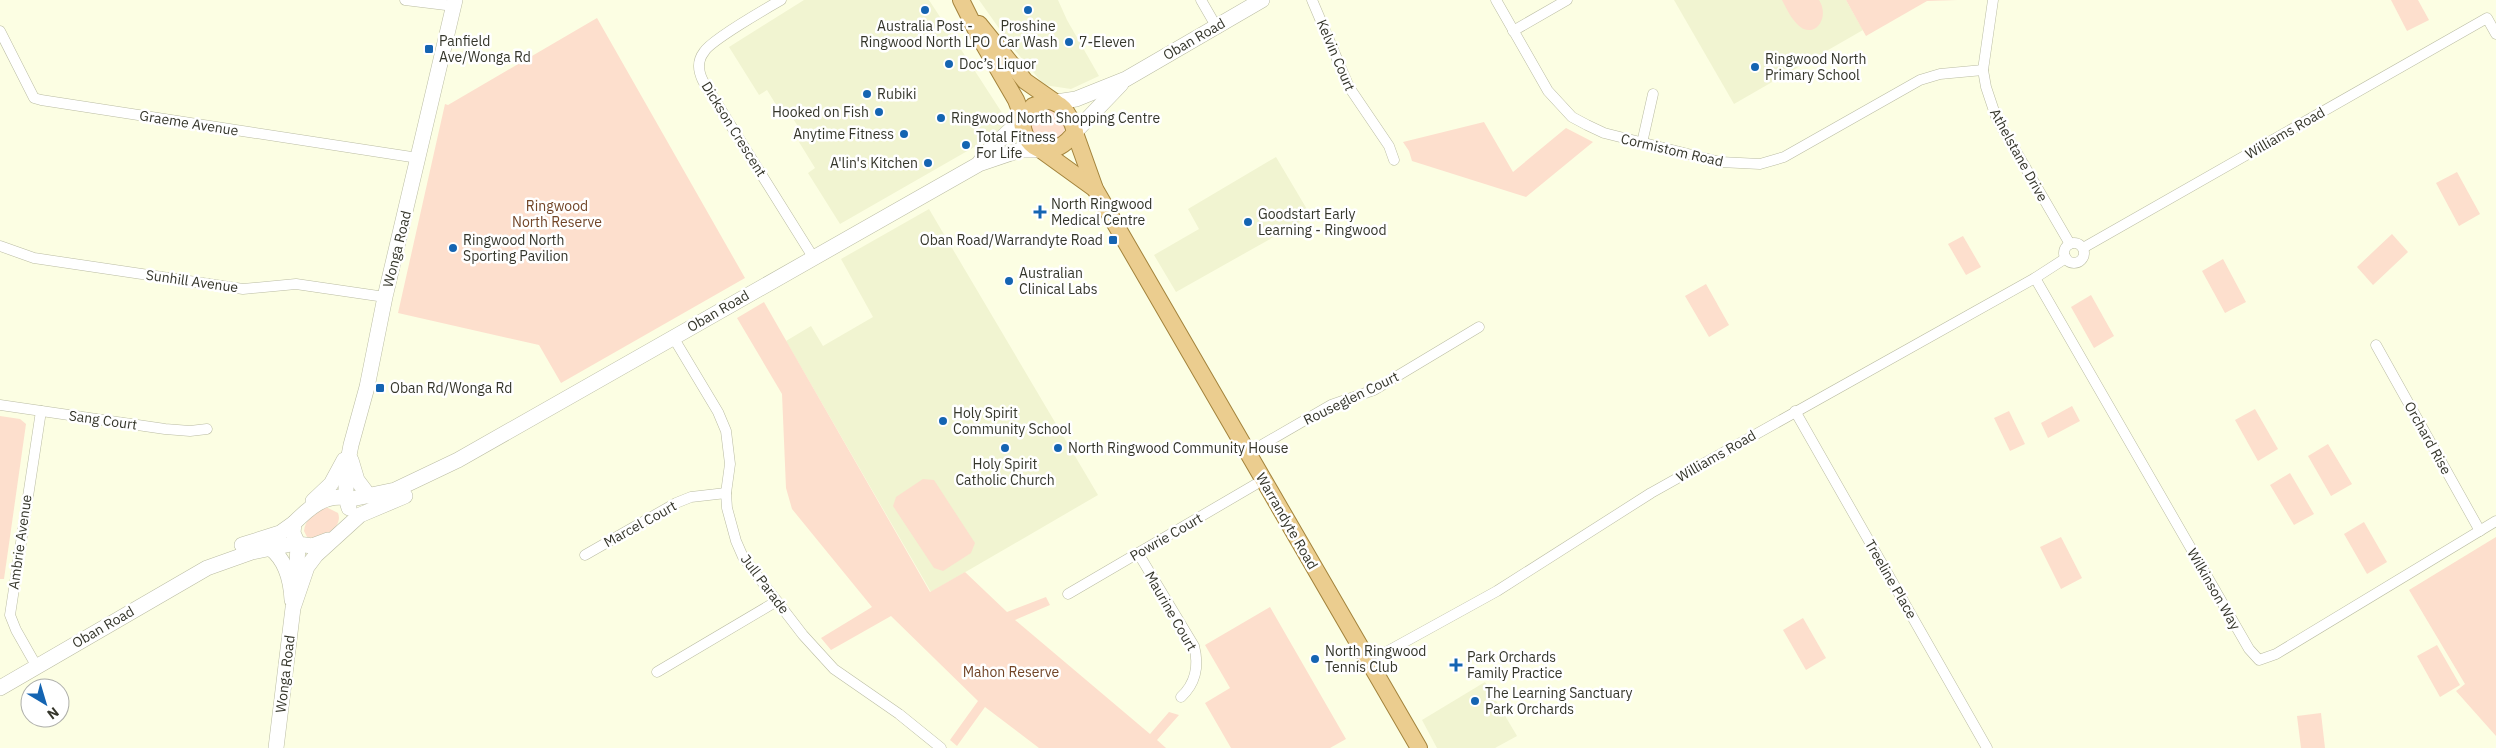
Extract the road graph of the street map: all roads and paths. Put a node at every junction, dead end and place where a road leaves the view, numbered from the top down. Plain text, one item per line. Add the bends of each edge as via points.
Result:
1 (405, 0) edge
2 (781, 0) edge
3 (1201, 0) edge
4 (1262, 0) edge
5 (1312, 0) edge
6 (1496, 0) edge
7 (1567, 0) edge
8 (1993, 0) edge
9 (455, 3) edge
10 (965, 6) edge
11 (1216, 26) junction
12 (0, 31) edge
13 (1514, 31) junction
14 (2496, 34) edge
15 (1983, 70) junction
16 (1126, 79) junction
17 (1653, 94) dead end
18 (1056, 102) junction
19 (1022, 119) junction
20 (1075, 133) junction
21 (1642, 143) junction
22 (1040, 150) junction
23 (418, 158) junction
24 (1394, 160) dead end
25 (979, 164) junction
26 (1095, 190) junction
27 (2070, 244) junction
28 (0, 246) edge
29 (2083, 248) junction
30 (813, 257) junction
31 (2066, 258) junction
32 (2034, 278) junction
33 (385, 298) junction
34 (1479, 327) dead end
35 (673, 337) junction
36 (2376, 345) dead end
37 (0, 405) edge
38 (40, 411) junction
39 (1795, 411) junction
40 (207, 429) dead end
41 (351, 447) junction
42 (1248, 453) junction
43 (458, 460) junction
44 (1263, 480) junction
45 (726, 493) junction
46 (369, 496) junction
47 (346, 499) junction
48 (2496, 521) edge
49 (295, 522) junction
50 (346, 527) junction
51 (2480, 531) junction
52 (297, 544) junction
53 (270, 548) junction
54 (1138, 553) junction
55 (585, 555) dead end
56 (207, 568) junction
57 (1068, 594) dead end
58 (776, 601) junction
59 (294, 604) junction
60 (1370, 660) junction
61 (37, 667) junction
62 (657, 672) dead end
63 (0, 688) edge
64 (1181, 697) dead end
65 (276, 748) edge
66 (941, 748) edge
67 (1419, 748) edge
68 (1988, 748) edge

1 - 9 street
2 - 30 street, Dickson Crescent via 710,46 700,59 699,69 703,81
3 - 11 street
4 - 11 main road, Oban Road
5 - 24 street, Kelvin Court via 1349,87 1389,146
6 - 13 street, Cormistom Road
7 - 13 street
8 - 15 street, Athelstane Drive
9 - 23 main road, Wonga Road
10 - 18 main road via 1025,81
10 - 19 main road via 1016,100
11 - 16 main road, Oban Road
12 - 23 street, Graeme Avenue via 34,98
13 - 21 street, Cormistom Road via 1548,91 1572,117 1604,133
14 - 29 street, Williams Road via 2487,18
15 - 21 street, Cormistom Road via 1940,74 1920,80 1784,157 1760,164 1720,162
15 - 27 street, Athelstane Drive via 1996,118
16 - 18 main road, Oban Road via 1076,99
16 - 20 main road, Oban Road
17 - 21 street
18 - 19 main road via 1047,101 1033,106
18 - 20 main road via 1067,111
19 - 22 main road via 1025,138
19 - 25 main road, Oban Road
20 - 22 main road via 1060,148
20 - 26 main road, Warrandyte Road
22 - 25 main road, Oban Road via 1020,150
22 - 26 main road, Warrandyte Road
23 - 33 main road, Wonga Road
25 - 30 main road, Oban Road
26 - 42 main road, Warrandyte Road
27 - 29 street
27 - 31 street
28 - 33 street, Sunhill Avenue via 34,258 243,289 296,284
29 - 31 street via 2081,260 2074,262
30 - 35 main road, Oban Road
31 - 32 street, Williams Road
32 - 39 street, Williams Road
32 - 51 street, Wilkinson Way via 2249,649 2259,660 2276,654
33 - 41 main road, Wonga Road
34 - 42 street, Rouseglen Court via 1374,390 1331,405
35 - 43 main road, Oban Road
35 - 45 street, Jull Parade via 726,431 730,464
36 - 51 street, Orchard Rise
37 - 38 street, Sang Court
38 - 40 street, Sang Court via 165,429
38 - 61 street, Ambrie Avenue via 10,616
39 - 60 street, Williams Road via 1650,493 1497,591
39 - 68 street, Treeline Place
41 - 46 main road via 356,480
41 - 47 main road, Wonga Road via 346,471
41 - 49 main road via 330,484
42 - 44 main road, Warrandyte Road
43 - 46 main road, Oban Road via 406,486
43 - 50 main road, Oban Road via 414,491 365,511
44 - 54 street, Powrie Court
44 - 60 main road, Warrandyte Road
45 - 55 street, Marcel Court via 691,497 676,503
45 - 58 street, Jull Parade via 731,526 743,557
46 - 47 main road, Oban Road
47 - 49 main road, Oban Road via 325,499
47 - 50 main road, Wonga Road via 349,511
48 - 51 street, Wilkinson Way
49 - 52 main road via 293,533
49 - 56 main road, Oban Road via 280,533 233,550
50 - 52 main road, Oban Road via 319,544
50 - 59 main road via 309,563
52 - 53 main road, Oban Road
52 - 59 main road
53 - 56 main road, Oban Road
53 - 59 main road via 278,555 288,575
54 - 57 street, Powrie Court
54 - 64 street, Maurine Court via 1194,646 1198,661 1189,689
56 - 61 main road, Oban Road
58 - 62 street
58 - 66 street, Jull Parade via 834,669
59 - 65 main road, Wonga Road
60 - 67 main road, Warrandyte Road
61 - 63 main road, Oban Road

